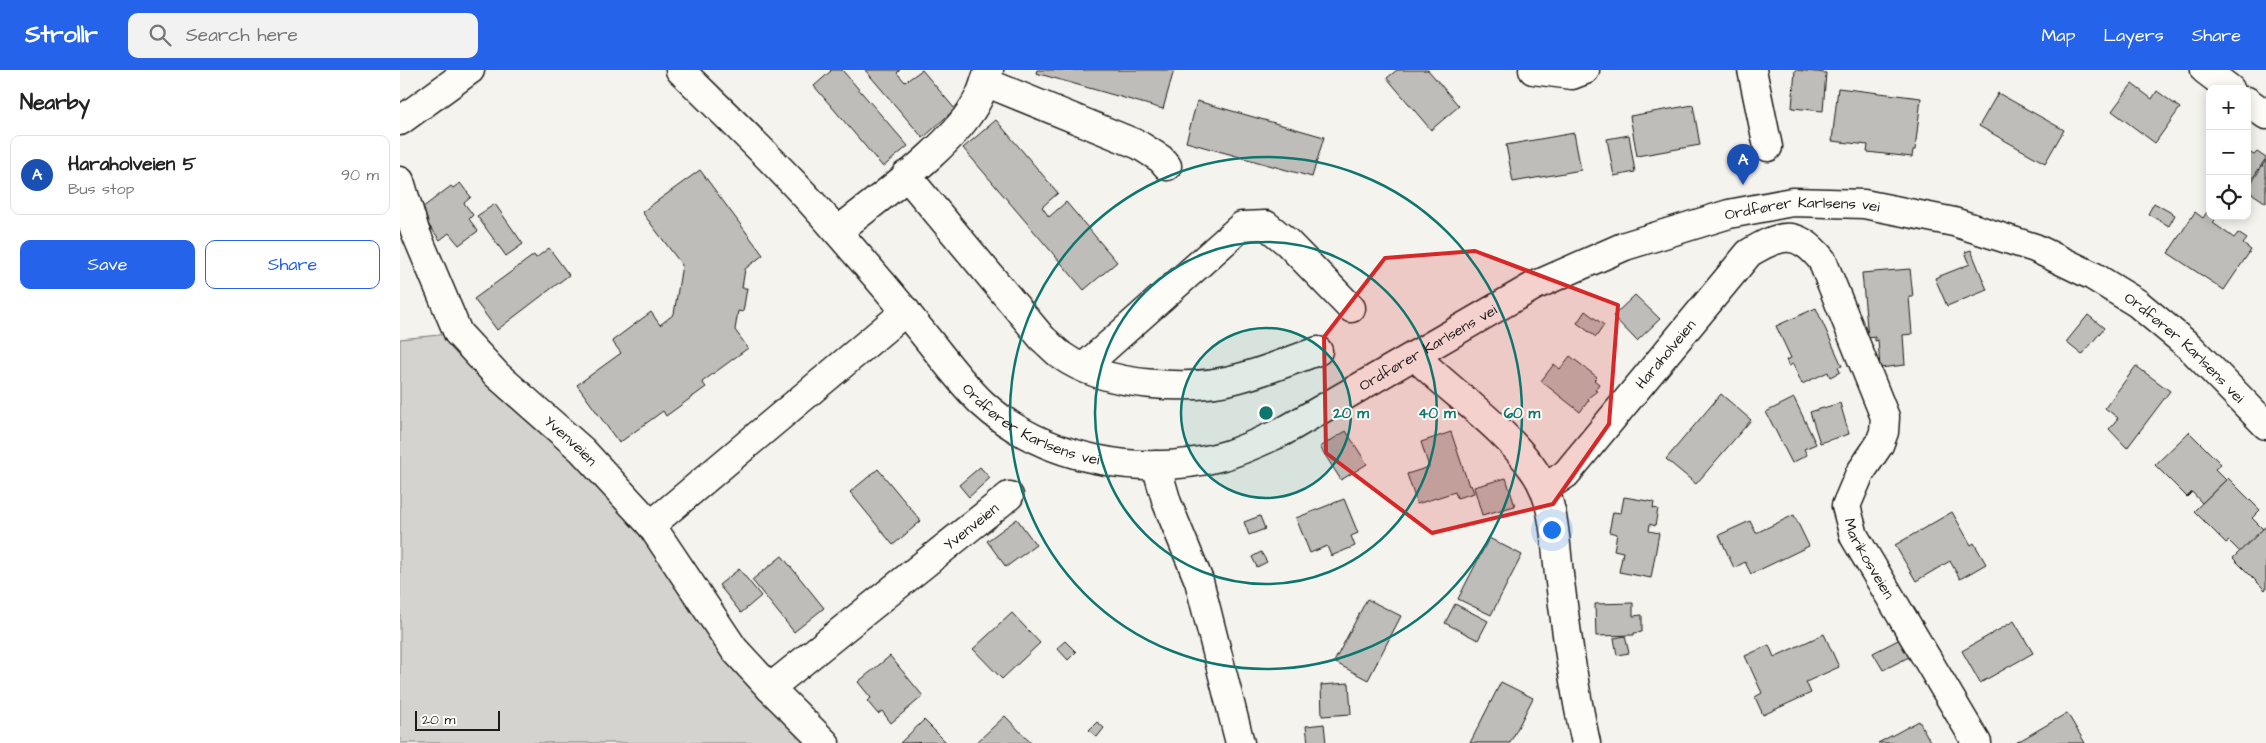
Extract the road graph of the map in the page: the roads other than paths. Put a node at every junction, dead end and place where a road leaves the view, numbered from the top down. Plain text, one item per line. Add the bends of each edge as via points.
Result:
1 (470, 70) edge
2 (680, 70) edge
3 (1533, 70) edge
4 (1585, 70) edge
5 (1752, 70) edge
6 (2205, 70) edge
7 (987, 76) edge
8 (2225, 85) edge
9 (2251, 104) edge
10 (2266, 115) edge
11 (400, 120) edge
12 (1768, 147) dead end
13 (1167, 166) dead end
14 (906, 175) junction
15 (400, 181) edge
16 (838, 231) junction
17 (1795, 237) joint
18 (1351, 308) dead end
19 (906, 311) junction
20 (1318, 351) dead end
21 (1415, 356) junction
22 (1084, 367) junction
23 (2266, 425) edge
24 (1156, 465) junction
25 (1545, 488) junction
26 (1009, 496) dead end
27 (651, 525) junction
28 (770, 688) junction
29 (825, 743) edge
30 (1240, 743) edge
31 (1586, 743) edge
32 (1977, 743) edge

1 - 11 street
2 - 16 street, Ordfører Karlsens vei via 786,174
3 - 4 street via 1572,75
5 - 12 street
6 - 8 street
7 - 13 street via 1139,146
7 - 14 street via 978,100 960,125
9 - 10 street
14 - 16 street
14 - 22 street via 1042,338 1063,356
15 - 27 street, Yvenveien via 415,231 458,332 496,375 582,450
16 - 19 street, Ordfører Karlsens vei
17 - 25 street, Haraholveien via 1764,244 1749,253 1566,474
17 - 32 street, Marikosveien via 1810,245 1822,260 1886,418 1879,445 1860,473 1846,506 1854,536
18 - 22 street via 1287,242 1266,225 1242,226
19 - 24 street, Ordfører Karlsens vei via 976,396 1003,419 1064,450 1119,462
19 - 27 street
20 - 22 street via 1237,379 1176,386 1131,381
21 - 23 street, Ordfører Karlsens vei via 1534,286 1625,246 1729,214 1792,202 1864,204 1954,222 2035,248 2093,276 2137,303 2182,341
21 - 24 street, Ordfører Karlsens vei via 1284,431 1255,444 1223,456
21 - 25 street via 1518,450
24 - 30 street via 1167,503 1199,581
25 - 31 street via 1576,700
26 - 28 street, Yvenveien
27 - 28 street, Yvenveien via 734,649
28 - 29 street, Yvenveien

